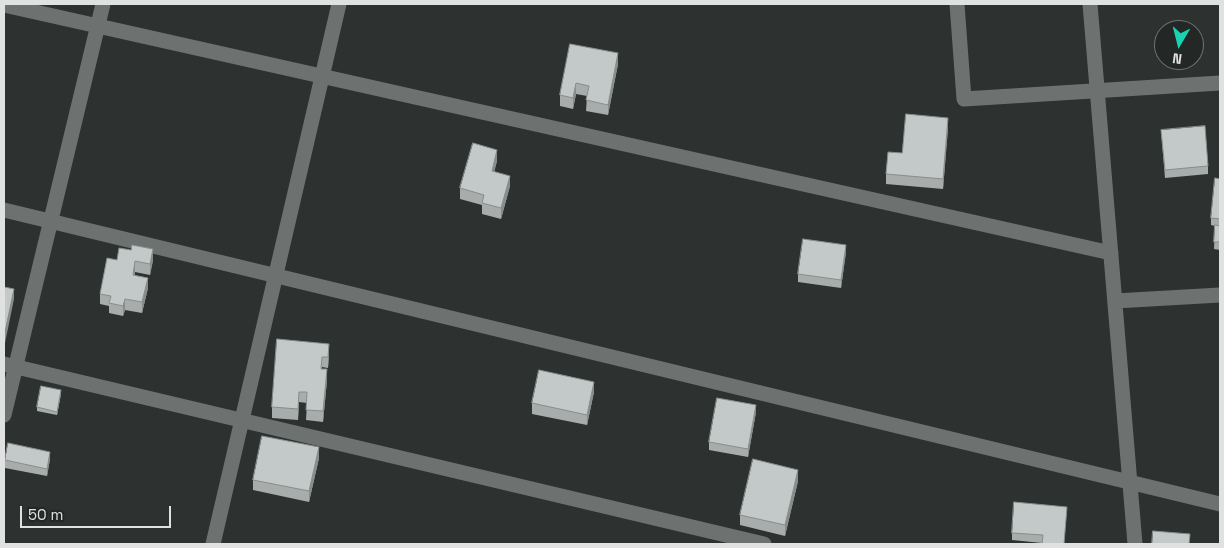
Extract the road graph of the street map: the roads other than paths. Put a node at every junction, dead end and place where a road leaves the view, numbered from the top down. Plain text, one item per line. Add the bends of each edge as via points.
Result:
1 (103, 4) edge
2 (339, 4) edge
3 (956, 4) edge
4 (1090, 4) edge
5 (4, 5) edge
6 (98, 26) junction
7 (322, 76) junction
8 (1220, 83) edge
9 (1098, 91) junction
10 (4, 210) edge
11 (50, 222) junction
12 (1111, 253) junction
13 (275, 276) junction
14 (1220, 295) edge
15 (1115, 301) junction
16 (10, 365) edge
17 (4, 415) edge
18 (242, 420) junction
19 (1130, 482) junction
20 (1220, 504) edge
21 (213, 544) edge
22 (764, 544) edge
23 (1135, 544) edge

1 - 6 street
2 - 7 street
3 - 9 street via 964,99
4 - 9 street
5 - 6 street
6 - 7 street
6 - 11 street
7 - 12 street
7 - 13 street
8 - 9 street
9 - 12 street
10 - 11 street
11 - 13 street
11 - 16 street
12 - 15 street
13 - 18 street
13 - 19 street
14 - 15 street
15 - 19 street
16 - 17 street
16 - 18 street
18 - 21 street
18 - 22 street
19 - 20 street
19 - 23 street

